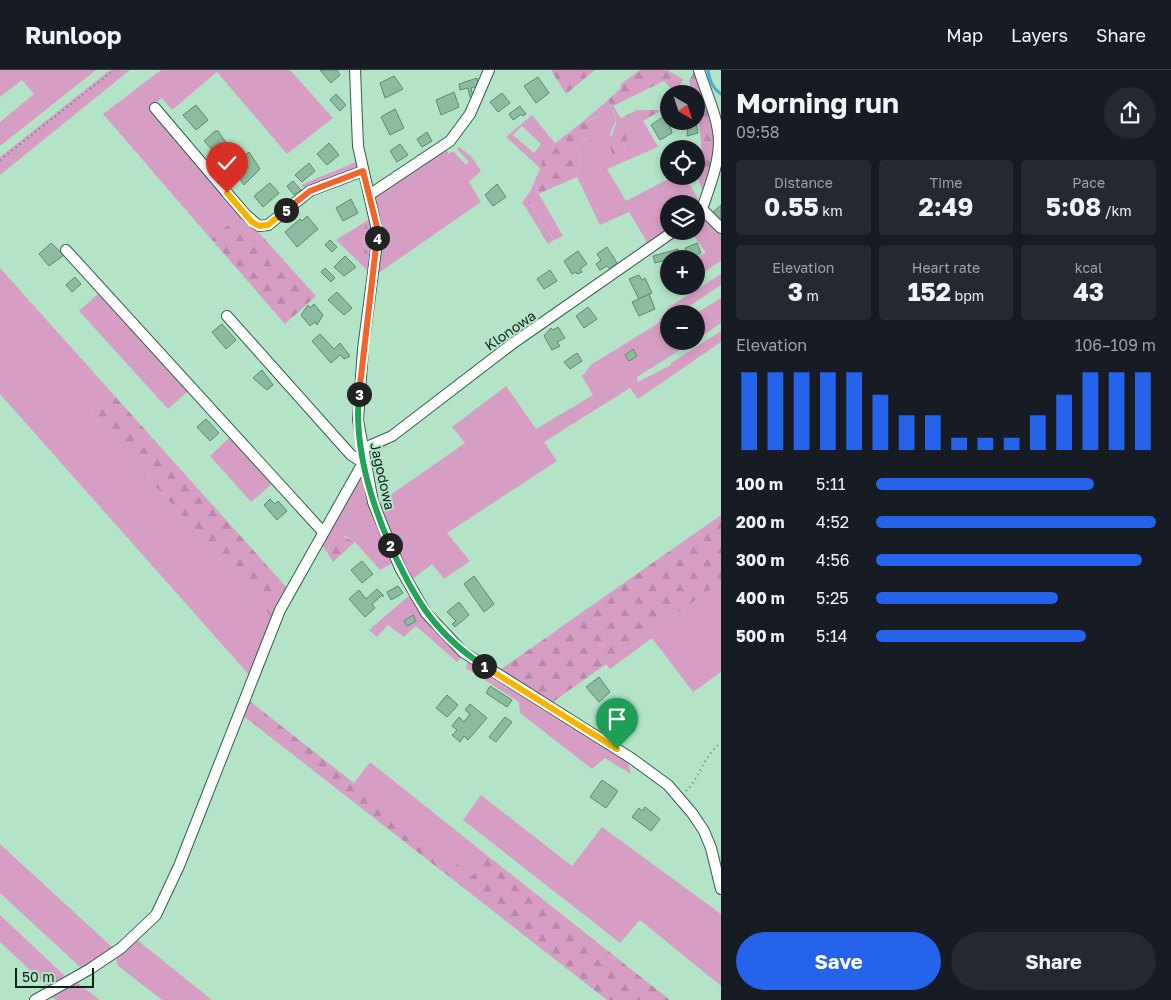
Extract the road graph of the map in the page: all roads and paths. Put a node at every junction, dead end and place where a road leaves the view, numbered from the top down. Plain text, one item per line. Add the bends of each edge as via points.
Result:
1 (114, 70) edge
2 (355, 70) edge
3 (489, 70) edge
4 (699, 70) edge
5 (155, 108) dead end
6 (0, 160) edge
7 (363, 171) junction
8 (369, 194) junction
9 (705, 197) edge
10 (705, 216) edge
11 (721, 228) edge
12 (661, 240) edge
13 (66, 250) dead end
14 (228, 316) dead end
15 (362, 449) junction
16 (363, 462) junction
17 (323, 532) junction
18 (721, 743) edge
19 (680, 798) junction
20 (721, 889) edge
21 (35, 1000) edge

1 - 6 path
2 - 7 street, Jagodowa via 358,146
3 - 8 street via 470,114 450,142
4 - 9 street via 719,140 713,176
5 - 7 street via 245,214 259,226 268,225 310,191
7 - 8 street, Jagodowa
8 - 15 street, Jagodowa via 378,235 358,403
10 - 11 street
12 - 15 street, Klonowa via 512,344 392,436
13 - 17 street
14 - 16 street via 351,455
15 - 16 street, Jagodowa
16 - 17 street
16 - 19 street, Jagodowa via 376,513 400,568 439,629 463,652 637,762
17 - 21 street via 280,610 176,874 156,915 121,948 90,970
18 - 19 path via 706,757 693,784
19 - 20 street, Jagodowa via 708,839

